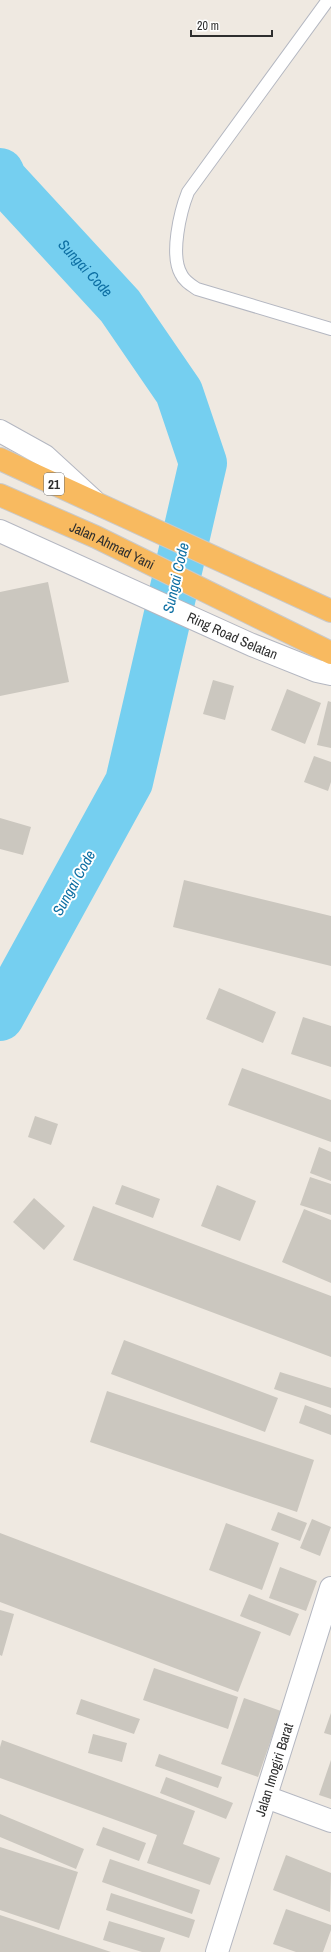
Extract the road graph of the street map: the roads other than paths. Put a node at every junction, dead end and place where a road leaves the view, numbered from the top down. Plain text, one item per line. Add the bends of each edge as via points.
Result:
1 (328, 0) edge
2 (331, 329) edge
3 (0, 431) edge
4 (0, 459) edge
5 (0, 495) edge
6 (102, 506) junction
7 (0, 531) edge
8 (331, 611) edge
9 (331, 653) edge
10 (331, 674) edge
11 (331, 1588) edge
12 (266, 1797) junction
13 (331, 1821) edge
14 (217, 1952) edge

1 - 2 lane via 188,192 181,208 176,264 186,281 196,289
3 - 6 street via 46,456
4 - 6 highway, 21
5 - 9 highway, Jalan Ahmad Yani / 21 via 96,537
6 - 8 highway, 21
7 - 10 street, Ring Road Selatan via 252,645 317,671
11 - 12 street, Jalan Imogiri Barat
12 - 13 street
12 - 14 street, Jalan Imogiri Barat

